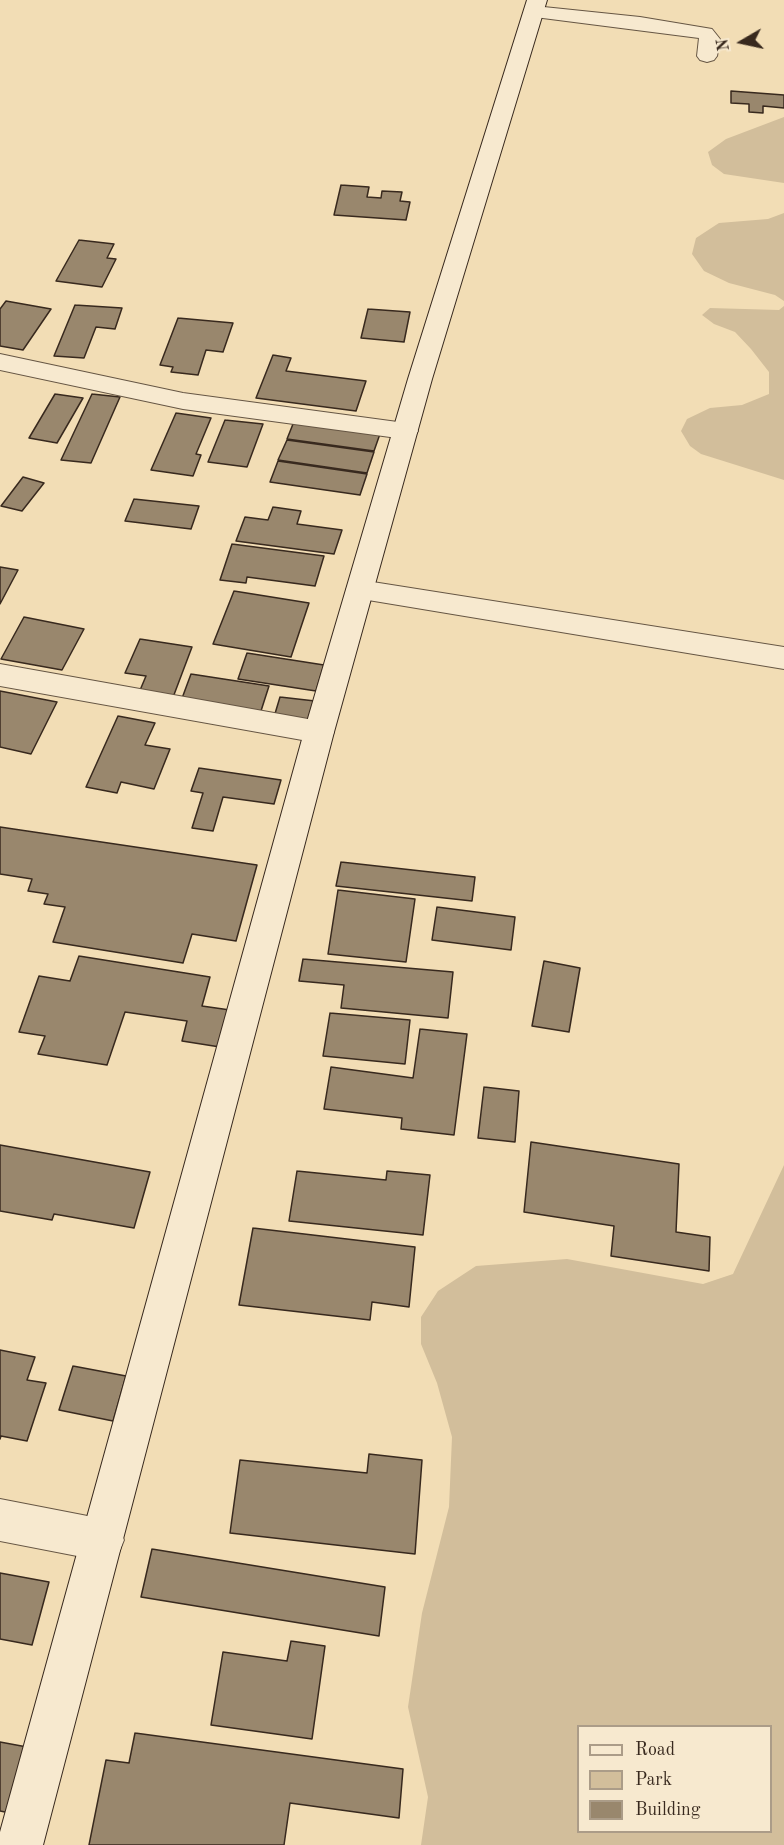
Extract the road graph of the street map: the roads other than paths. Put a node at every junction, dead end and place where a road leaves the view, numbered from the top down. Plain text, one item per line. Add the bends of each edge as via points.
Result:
1 (536, 6) edge
2 (707, 56) dead end
3 (0, 362) edge
4 (405, 431) junction
5 (360, 590) junction
6 (784, 657) edge
7 (0, 675) edge
8 (320, 732) junction
9 (0, 1520) edge
10 (103, 1540) junction
11 (20, 1845) edge

1 - 2 street via 705,33 710,39
1 - 4 street
3 - 4 street via 183,401
4 - 5 street
5 - 6 street
5 - 8 street
7 - 8 street
8 - 10 street
9 - 10 street
10 - 11 street

